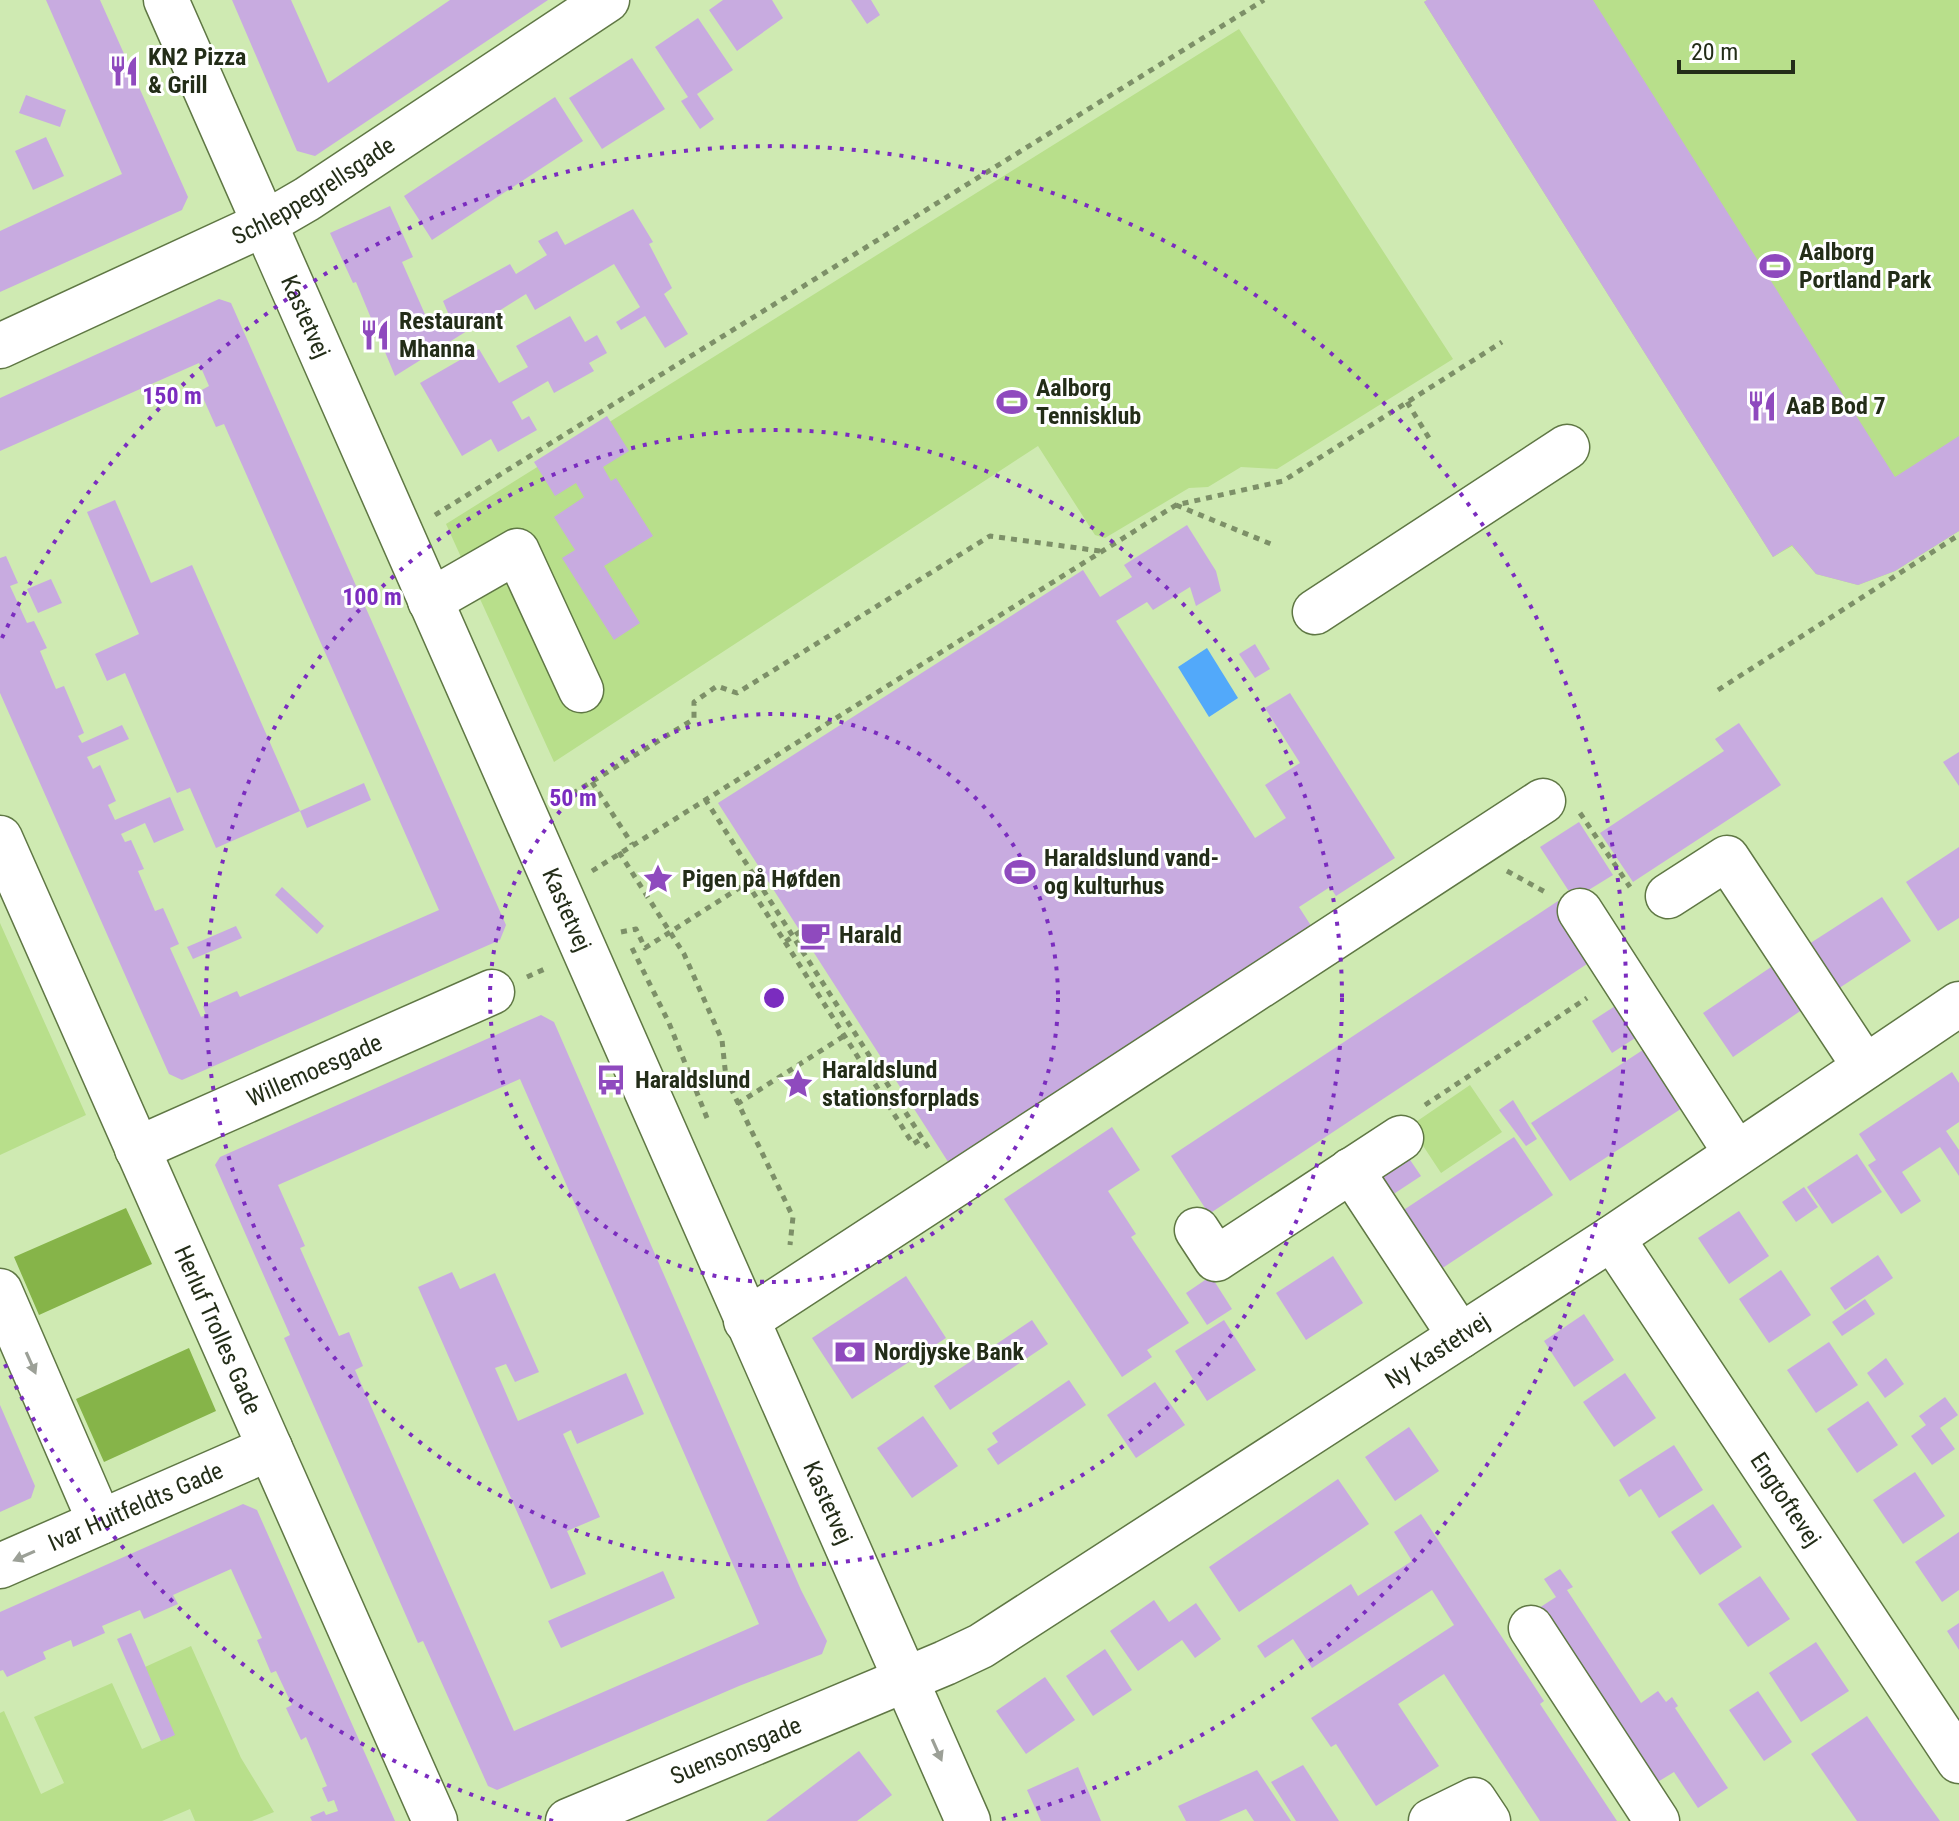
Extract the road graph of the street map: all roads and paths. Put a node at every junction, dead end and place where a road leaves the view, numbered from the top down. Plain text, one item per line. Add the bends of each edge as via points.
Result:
1 (166, 0) edge
2 (607, 0) edge
3 (1264, 0) edge
4 (264, 224) junction
5 (1502, 342) dead end
6 (0, 346) edge
7 (1407, 402) junction
8 (1429, 438) dead end
9 (1567, 447) dead end
10 (1176, 505) junction
11 (1959, 535) edge
12 (400, 537) junction
13 (1271, 544) dead end
14 (1101, 551) junction
15 (430, 601) junction
16 (1315, 612) dead end
17 (581, 690) dead end
18 (1718, 690) dead end
19 (592, 782) junction
20 (705, 799) junction
21 (1558, 801) joint
22 (527, 822) junction
23 (0, 838) edge
24 (632, 844) junction
25 (1469, 851) junction
26 (619, 852) junction
27 (1668, 896) joint
28 (561, 898) junction
29 (1580, 911) joint
30 (624, 931) dead end
31 (801, 931) dead end
32 (670, 934) junction
33 (793, 936) junction
34 (785, 942) junction
35 (1621, 976) junction
36 (492, 992) dead end
37 (1959, 1004) edge
38 (844, 1036) junction
39 (1865, 1067) junction
40 (737, 1104) junction
41 (923, 1138) junction
42 (1401, 1138) joint
43 (137, 1149) junction
44 (1736, 1153) junction
45 (1351, 1170) junction
46 (953, 1187) junction
47 (1197, 1230) dead end
48 (1612, 1238) junction
49 (0, 1291) edge
50 (784, 1298) junction
51 (746, 1321) junction
52 (1460, 1336) junction
53 (270, 1448) junction
54 (100, 1522) junction
55 (0, 1566) edge
56 (1531, 1628) dead end
57 (904, 1680) junction
58 (1959, 1761) edge
59 (435, 1821) edge
60 (568, 1821) edge
61 (968, 1821) edge
62 (1431, 1821) edge
63 (1488, 1821) edge
64 (1657, 1821) edge

1 - 4 street, Kastetvej
2 - 4 street, Schleppegrellsgade
3 - 12 path
4 - 6 street, Schleppegrellsgade
4 - 12 street, Kastetvej
5 - 7 path
7 - 8 path
7 - 10 path via 1283,481
9 - 16 street
10 - 13 path
10 - 14 path
11 - 18 path
12 - 15 street, Kastetvej
14 - 19 path via 990,536 737,693 717,686 694,702 694,719
14 - 20 path
15 - 17 street via 517,551
15 - 22 street, Kastetvej
19 - 22 path
19 - 24 path
20 - 24 path
20 - 33 path
21 - 25 street
21 - 27 path via 1633,893
22 - 28 street, Kastetvej
23 - 43 street, Herluf Trolles Gade
24 - 26 path
25 - 29 path
25 - 46 street
26 - 28 path
26 - 32 path
27 - 39 street via 1727,858
28 - 51 street, Kastetvej
29 - 35 street
30 - 32 path via 636,929 645,948
31 - 33 path
32 - 34 path via 747,883
32 - 40 path via 722,1040 726,1078
33 - 34 path
33 - 41 path
34 - 38 path
35 - 42 path via 1403,1120
35 - 44 street
36 - 43 street, Willemoesgade
37 - 39 street, Ny Kastetvej
38 - 40 path
38 - 41 path via 913,1144
39 - 44 street, Ny Kastetvej
40 - 50 path via 793,1217
41 - 46 path
42 - 45 street
43 - 53 street, Herluf Trolles Gade
44 - 48 street, Ny Kastetvej
45 - 47 street via 1216,1259
45 - 52 street
46 - 50 street
48 - 52 street, Ny Kastetvej
48 - 58 street, Engtoftevej
49 -> 54 street
50 - 51 street
51 - 57 street, Kastetvej
52 - 57 street, Ny Kastetvej via 981,1646
53 - 54 street, Ivar Huitfeldts Gade
53 - 59 street, Herluf Trolles Gade
54 -> 55 street, Ivar Huitfeldts Gade
56 - 64 street
57 - 60 street, Suensonsgade
57 -> 61 street, Kastetvej
62 - 63 street via 1474,1800

